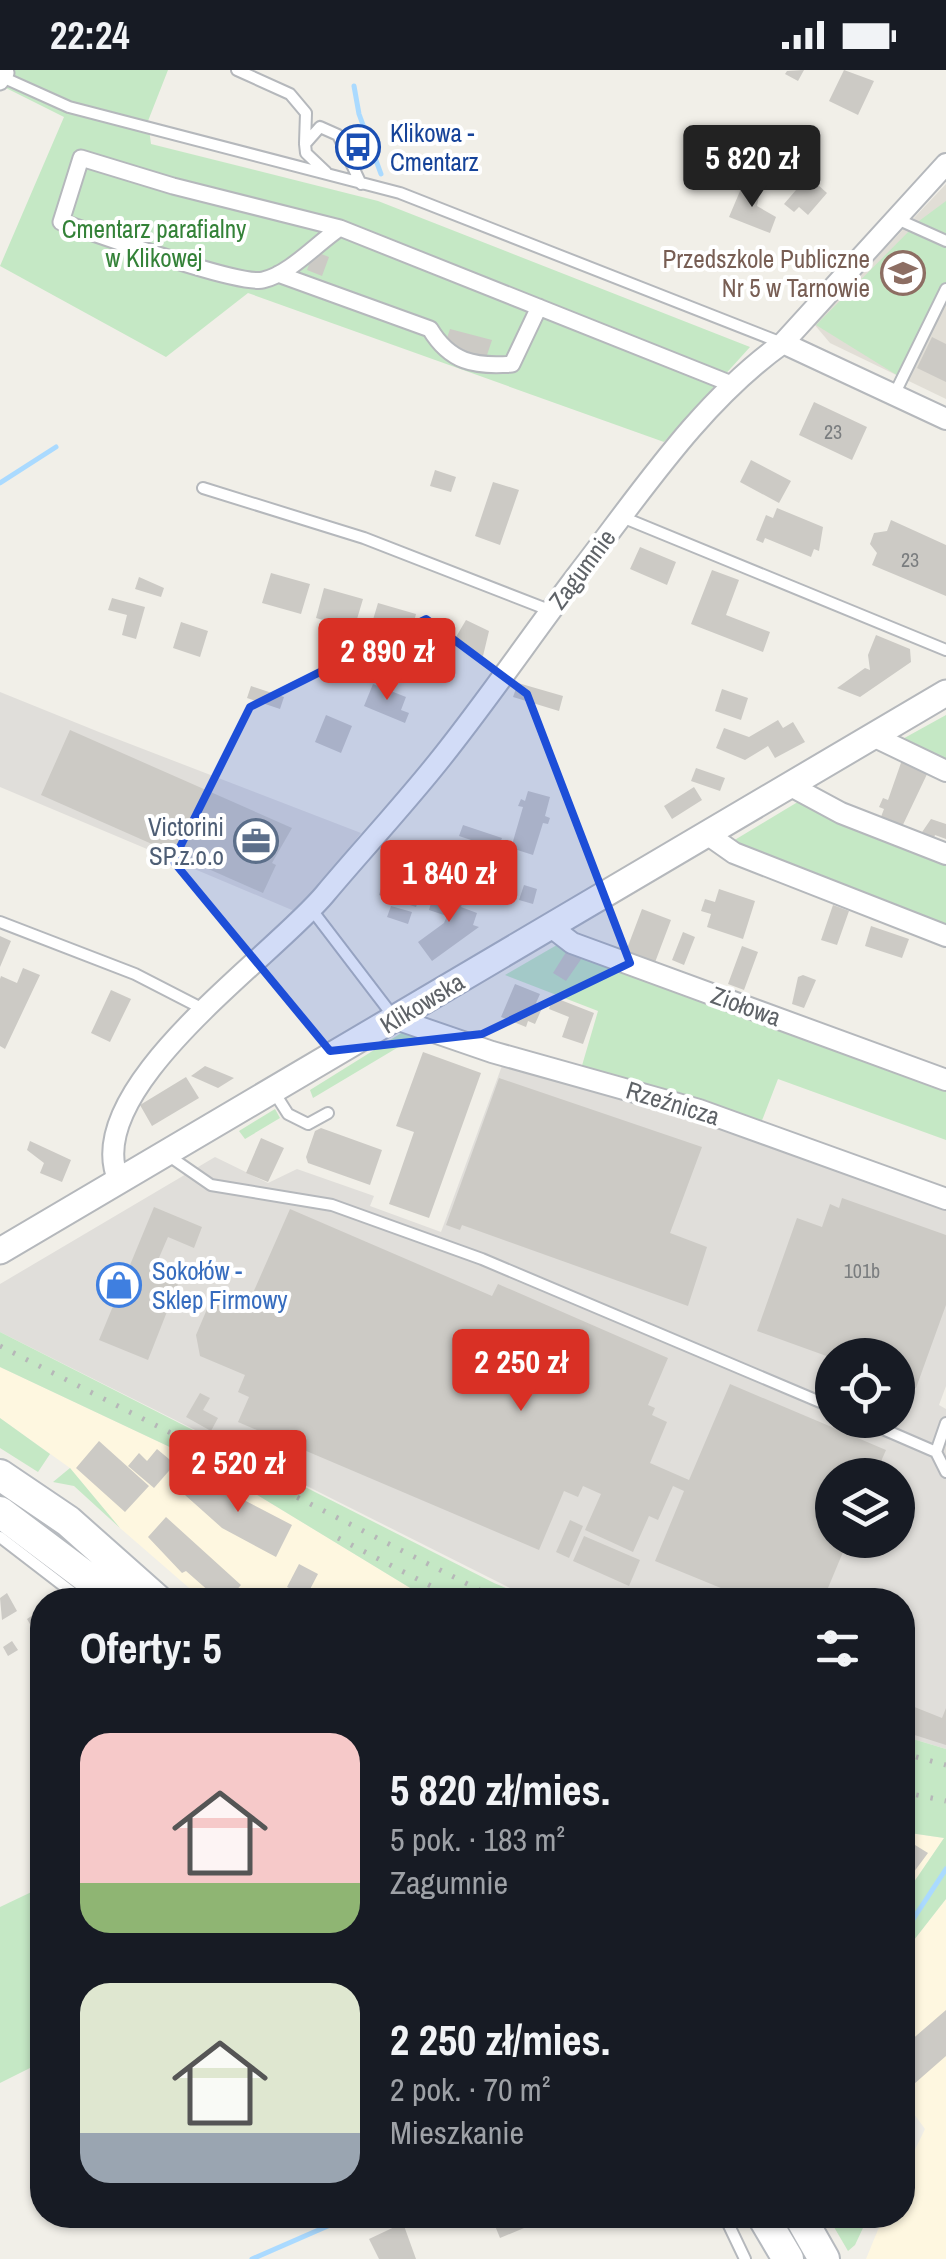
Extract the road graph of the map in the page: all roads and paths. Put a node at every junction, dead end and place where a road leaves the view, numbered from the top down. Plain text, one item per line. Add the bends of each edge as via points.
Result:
1 (237, 70) edge
2 (1, 77) edge
3 (305, 144) junction
4 (946, 164) edge
5 (336, 178) junction
6 (361, 184) junction
7 (897, 219) junction
8 (340, 228) junction
9 (946, 241) edge
10 (278, 274) junction
11 (946, 289) edge
12 (540, 307) junction
13 (783, 343) junction
14 (734, 385) junction
15 (894, 395) junction
16 (946, 419) edge
17 (203, 488) dead end
18 (622, 517) junction
19 (550, 611) junction
20 (946, 650) edge
21 (946, 694) edge
22 (875, 737) junction
23 (946, 771) edge
24 (789, 785) junction
25 (707, 834) junction
26 (946, 854) edge
27 (312, 910) junction
28 (0, 922) edge
29 (550, 926) junction
30 (946, 936) edge
31 (206, 1010) junction
32 (396, 1019) junction
33 (946, 1080) edge
34 (274, 1091) junction
35 (328, 1113) dead end
36 (166, 1154) junction
37 (120, 1181) junction
38 (946, 1198) edge
39 (0, 1251) edge
40 (815, 1400) edge
41 (946, 1423) edge
42 (904, 1438) edge
43 (936, 1452) junction
44 (946, 1472) edge
45 (0, 1475) edge
46 (0, 1512) edge
47 (0, 1537) edge
48 (66, 1588) edge
49 (101, 1588) edge
50 (144, 1588) edge
51 (730, 2228) edge
52 (770, 2228) edge
53 (806, 2228) edge
54 (746, 2259) edge
55 (788, 2259) edge
56 (824, 2259) edge

1 - 3 lane via 290,94 306,113
2 - 5 lane via 69,108
3 - 5 lane via 309,159
3 - 6 lane via 320,127 333,130
4 - 7 street, Zagumnie
5 - 6 lane
6 - 13 lane via 509,234
7 - 9 lane
7 - 13 street, Zagumnie
8 - 10 street
8 - 10 street via 81,158 62,222 260,282
8 - 12 street
10 - 12 street via 430,329 444,352 484,367 519,358
11 - 15 lane
12 - 14 street
13 - 14 street, Zagumnie
13 - 15 street
14 - 18 street, Zagumnie
15 - 16 street
17 - 19 lane via 364,538
18 - 19 street, Zagumnie
18 - 20 lane
19 - 27 street, Zagumnie via 438,763
21 - 22 street, Klikowska
22 - 23 street
22 - 24 street, Klikowska
24 - 25 street, Klikowska
24 - 26 street
25 - 29 street, Klikowska
25 - 30 street via 734,854
27 - 31 street, Zagumnie
27 - 32 lane
28 - 31 lane via 135,974
29 - 32 street, Klikowska
29 - 33 street, Ziołowa via 572,943
31 - 37 street, Zagumnie via 139,1084 114,1132 111,1163
32 - 34 street, Klikowska
32 - 38 street, Rzeźnicza via 699,1110
34 - 35 lane via 288,1114 308,1124
34 - 36 street, Klikowska
36 - 37 street, Klikowska
36 - 40 lane via 211,1185 332,1205 482,1259
37 - 39 street, Klikowska
41 - 43 lane
42 - 43 lane
43 - 44 lane
45 - 50 main road via 68,1521
46 - 49 main road
47 - 48 lane
51 - 54 lane
52 - 55 main road
53 - 56 main road

